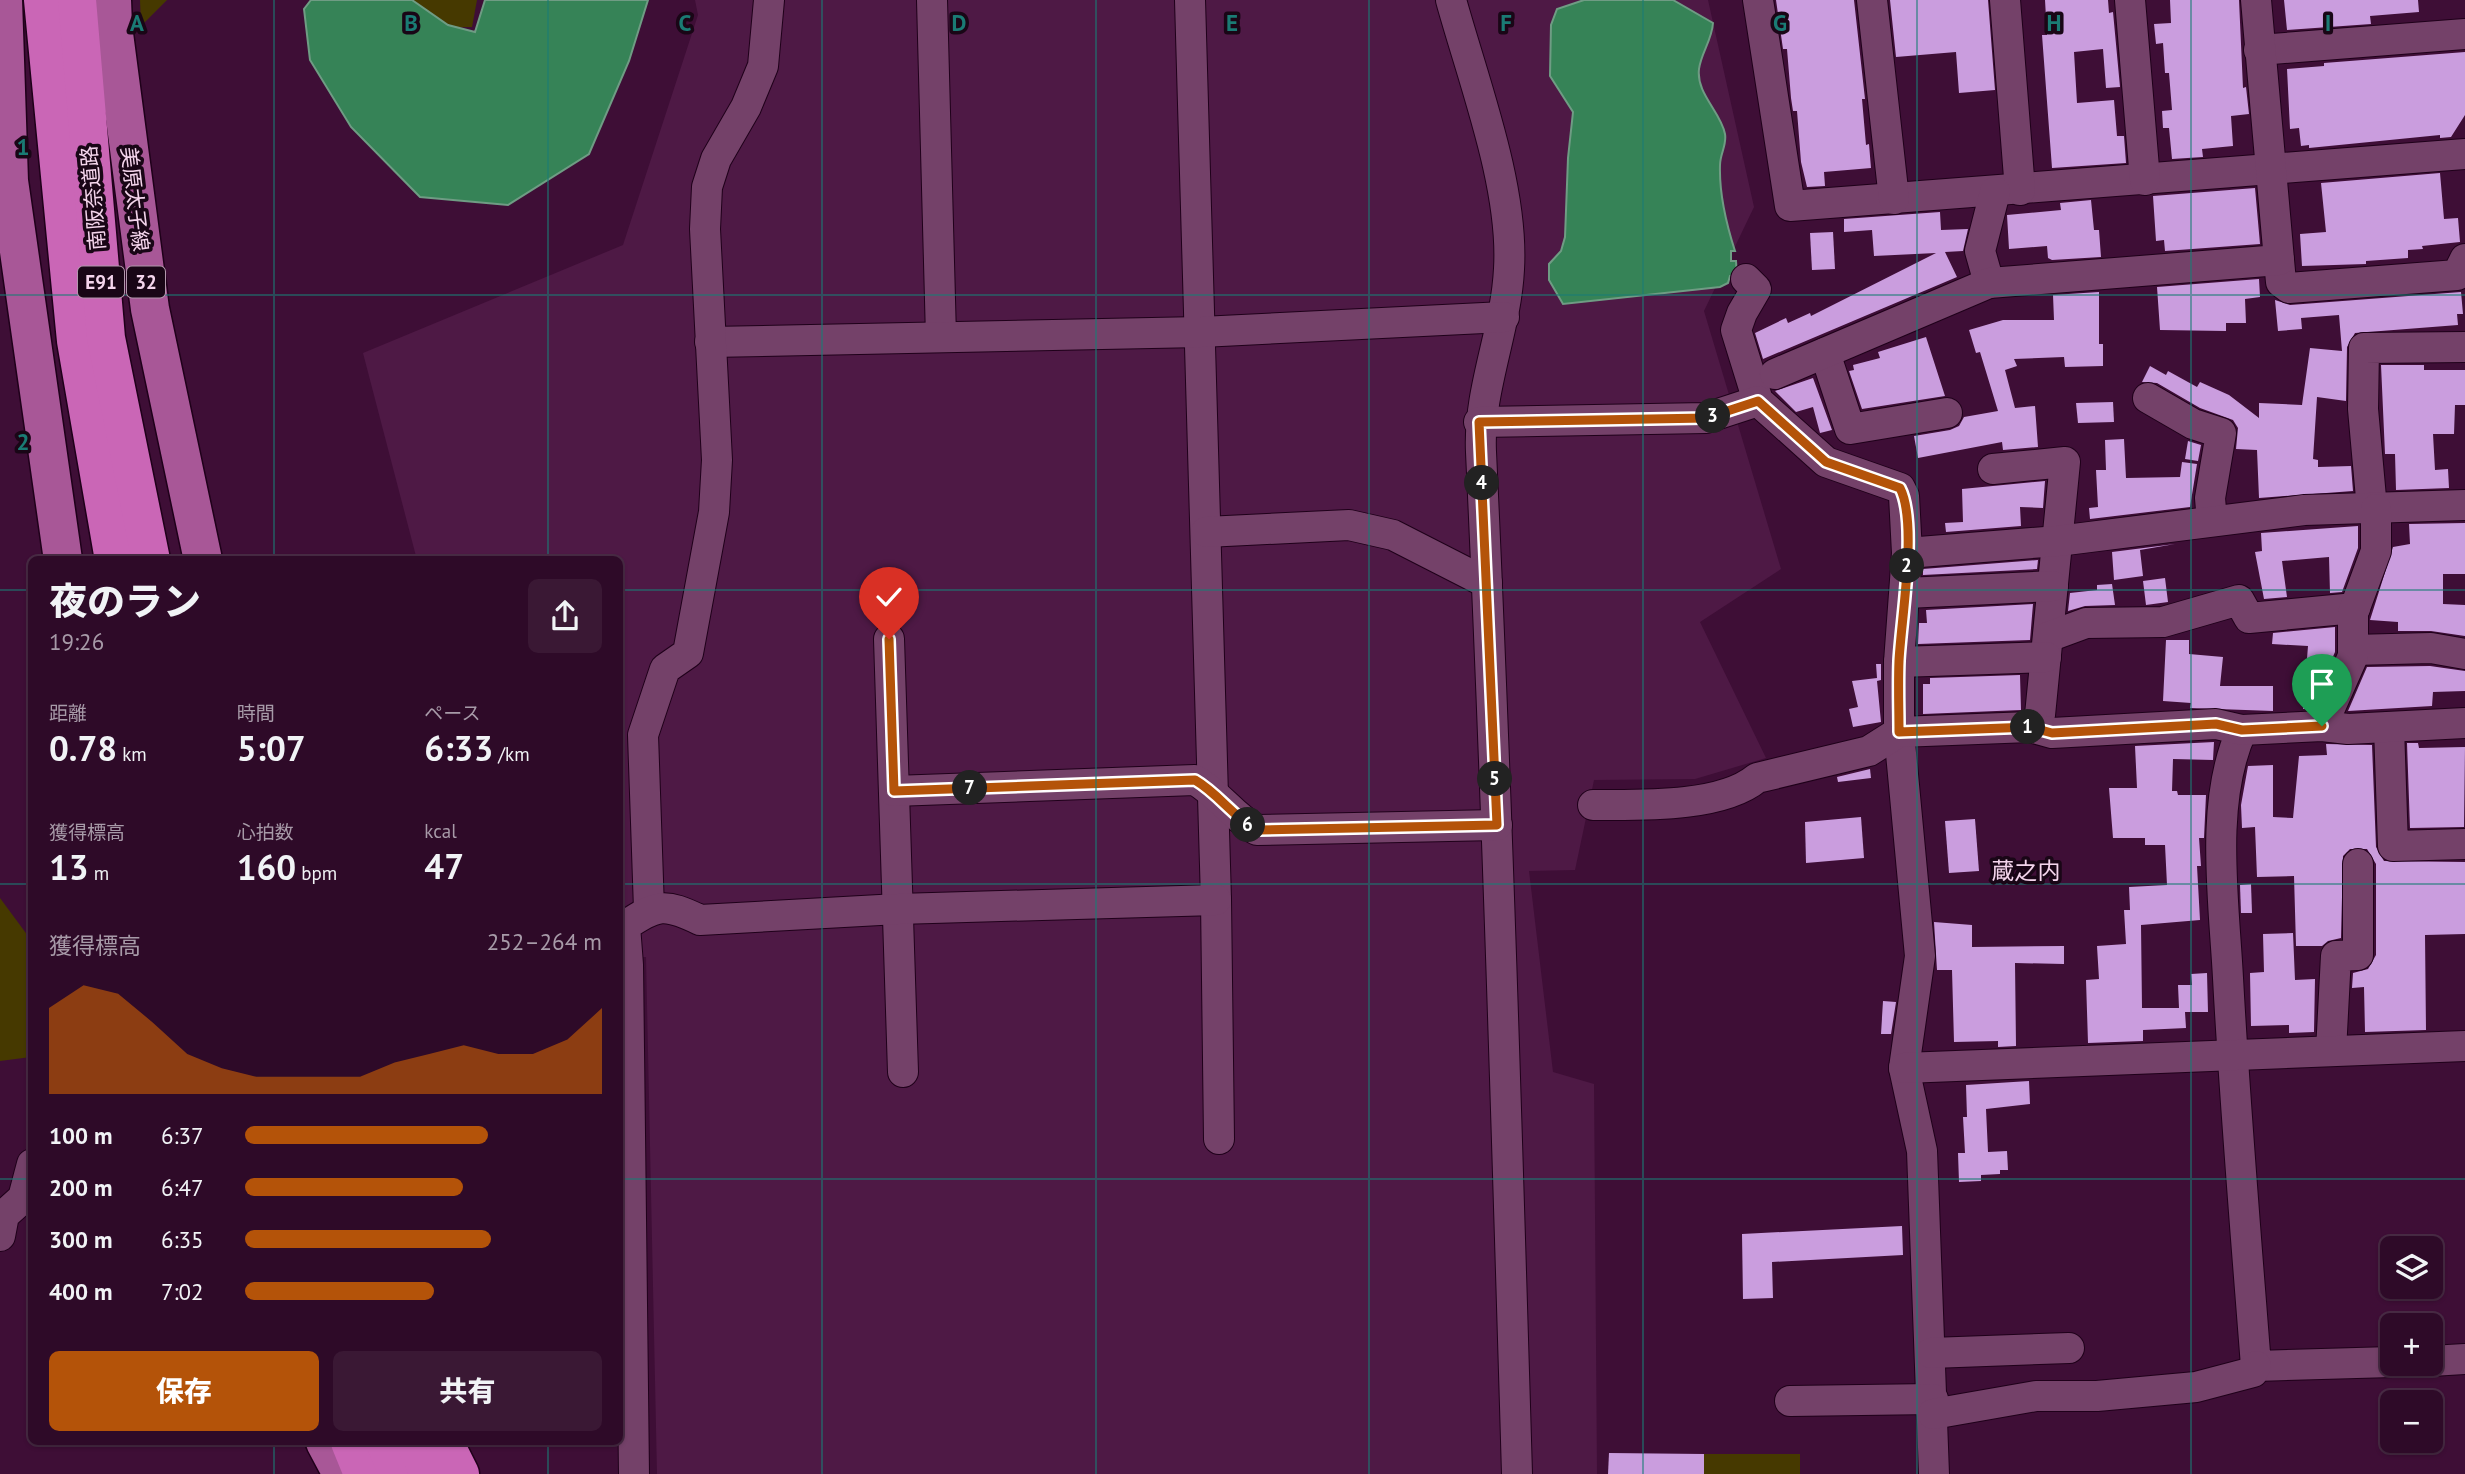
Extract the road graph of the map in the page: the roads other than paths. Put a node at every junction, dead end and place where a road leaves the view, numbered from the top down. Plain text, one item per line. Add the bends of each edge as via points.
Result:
1 (3, 0) edge
2 (43, 0) edge
3 (77, 0) edge
4 (112, 0) edge
5 (769, 0) edge
6 (932, 0) edge
7 (1190, 0) edge
8 (1451, 0) edge
9 (1758, 0) edge
10 (1872, 0) edge
11 (2005, 0) edge
12 (2130, 0) edge
13 (2256, 0) edge
14 (2465, 34) edge
15 (2259, 50) junction
16 (2465, 154) edge
17 (2272, 169) junction
18 (2145, 180) junction
19 (2008, 191) junction
20 (1894, 199) junction
21 (2465, 259) edge
22 (2279, 260) junction
23 (1746, 279) dead end
24 (1989, 283) junction
25 (1504, 317) junction
26 (1201, 332) junction
27 (941, 337) junction
28 (710, 342) junction
29 (2465, 347) edge
30 (1825, 353) junction
31 (1774, 374) dead end
32 (2148, 398) dead end
33 (1758, 401) junction
34 (1947, 413) dead end
35 (1479, 422) junction
36 (122, 426) junction
37 (1993, 469) dead end
38 (2465, 505) edge
39 (2374, 509) junction
40 (2212, 521) junction
41 (1206, 532) junction
42 (2058, 541) junction
43 (106, 549) edge
44 (1907, 553) junction
45 (62, 556) edge
46 (150, 556) edge
47 (162, 556) edge
48 (202, 556) edge
49 (1487, 583) junction
50 (2053, 586) junction
51 (1906, 593) junction
52 (2355, 608) junction
53 (889, 639) dead end
54 (2047, 647) junction
55 (2353, 650) junction
56 (2465, 653) edge
57 (1899, 662) junction
58 (2465, 723) edge
59 (2322, 726) junction
60 (2030, 727) junction
61 (2389, 727) junction
62 (2242, 730) junction
63 (1899, 732) junction
64 (1213, 790) junction
65 (894, 791) junction
66 (1594, 806) dead end
67 (1497, 825) junction
68 (2465, 844) edge
69 (2358, 864) dead end
70 (1216, 900) junction
71 (649, 909) junction
72 (898, 909) junction
73 (624, 965) edge
74 (2465, 1046) edge
75 (2331, 1051) junction
76 (2232, 1054) junction
77 (1904, 1068) junction
78 (903, 1072) dead end
79 (1219, 1139) dead end
80 (28, 1179) edge
81 (1, 1222) edge
82 (2069, 1348) dead end
83 (1931, 1353) junction
84 (2465, 1359) edge
85 (2443, 1360) edge
86 (2380, 1362) edge
87 (2256, 1366) junction
88 (1790, 1401) dead end
89 (1933, 1406) junction
90 (327, 1445) edge
91 (352, 1445) edge
92 (386, 1445) edge
93 (416, 1445) edge
94 (446, 1445) edge
95 (463, 1445) edge
96 (342, 1474) edge
97 (363, 1474) edge
98 (398, 1474) edge
99 (429, 1474) edge
100 (460, 1474) edge
101 (473, 1474) edge
102 (635, 1474) edge
103 (1517, 1474) edge
104 (1934, 1474) edge

1 - 45 main road via 9,181
2 - 43 highway, 南阪奈道路 / E91 via 76,341
3 - 36 highway, 南阪奈道路 / E91 via 106,338
4 - 48 main road, 美原太子線 / 32 via 150,309
5 - 28 street via 763,66 716,159 707,187
6 - 27 street
7 - 26 street
8 - 25 street via 1497,166 1508,225 1510,267
9 - 20 street via 1790,206
10 - 20 street
11 - 19 street
12 - 18 street
13 - 15 street
14 - 15 street
15 - 17 street
16 - 17 street
17 - 18 street
17 - 22 street
18 - 19 street
19 - 20 street
19 - 24 street via 1980,251
21 - 22 street via 2457,275 2289,288 2281,282
22 - 24 street
23 - 33 street via 1756,289 1735,330
24 - 30 street
25 - 26 street
25 - 35 street
26 - 27 street
26 - 41 street
27 - 28 street
28 - 71 street via 717,460 714,512 688,653 665,668 643,734
29 - 39 street via 2364,348 2363,409
30 - 31 street
30 - 34 street via 1850,429
32 - 40 street via 2193,424 2221,433 2210,498
33 - 35 street via 1706,418
33 - 44 street via 1826,462 1900,488
35 - 49 street
36 - 46 highway, 南阪奈道路 / E91
36 - 47 highway
37 - 42 street via 2065,463
38 - 39 street
39 - 40 street via 2304,510
39 - 52 street via 2376,551
40 - 42 street
41 - 49 street via 1349,525 1393,535
41 - 64 street
42 - 44 street
42 - 50 street
44 - 51 street
49 - 67 street
50 - 51 street
50 - 54 street
51 - 57 street
52 - 54 street via 2249,618 2239,600 2163,622 2086,623
52 - 55 street
53 - 65 street
54 - 57 street
54 - 60 street via 2040,715
55 - 56 street via 2431,648
55 - 59 street
57 - 63 street
58 - 61 street
59 - 61 street
59 - 62 street
60 - 62 street via 2052,733 2216,724
60 - 63 street
61 - 68 street via 2393,846
62 - 76 street via 2230,756 2222,872
63 - 66 street via 1868,751 1757,778 1745,788 1717,795 1658,804
63 - 77 street via 1920,956
64 - 65 street via 1195,780
64 - 67 street via 1244,823 1257,830
64 - 70 street
65 - 72 street
67 - 103 street
69 - 75 street via 2358,955 2336,956
70 - 72 street
70 - 79 street
71 - 72 street via 676,909 700,920
71 - 73 street via 625,926
72 - 78 street
73 - 102 street
74 - 75 street
75 - 76 street
76 - 77 street
76 - 87 street
77 - 83 street via 1922,1151
80 - 81 street via 23,1198
82 - 83 street
83 - 89 street
84 - 85 street
86 - 87 street
87 - 89 street via 2253,1372 2196,1387
88 - 89 street
89 - 104 street
90 - 96 main road
91 - 97 highway
92 - 98 highway
93 - 99 highway
94 - 100 highway
95 - 101 main road

